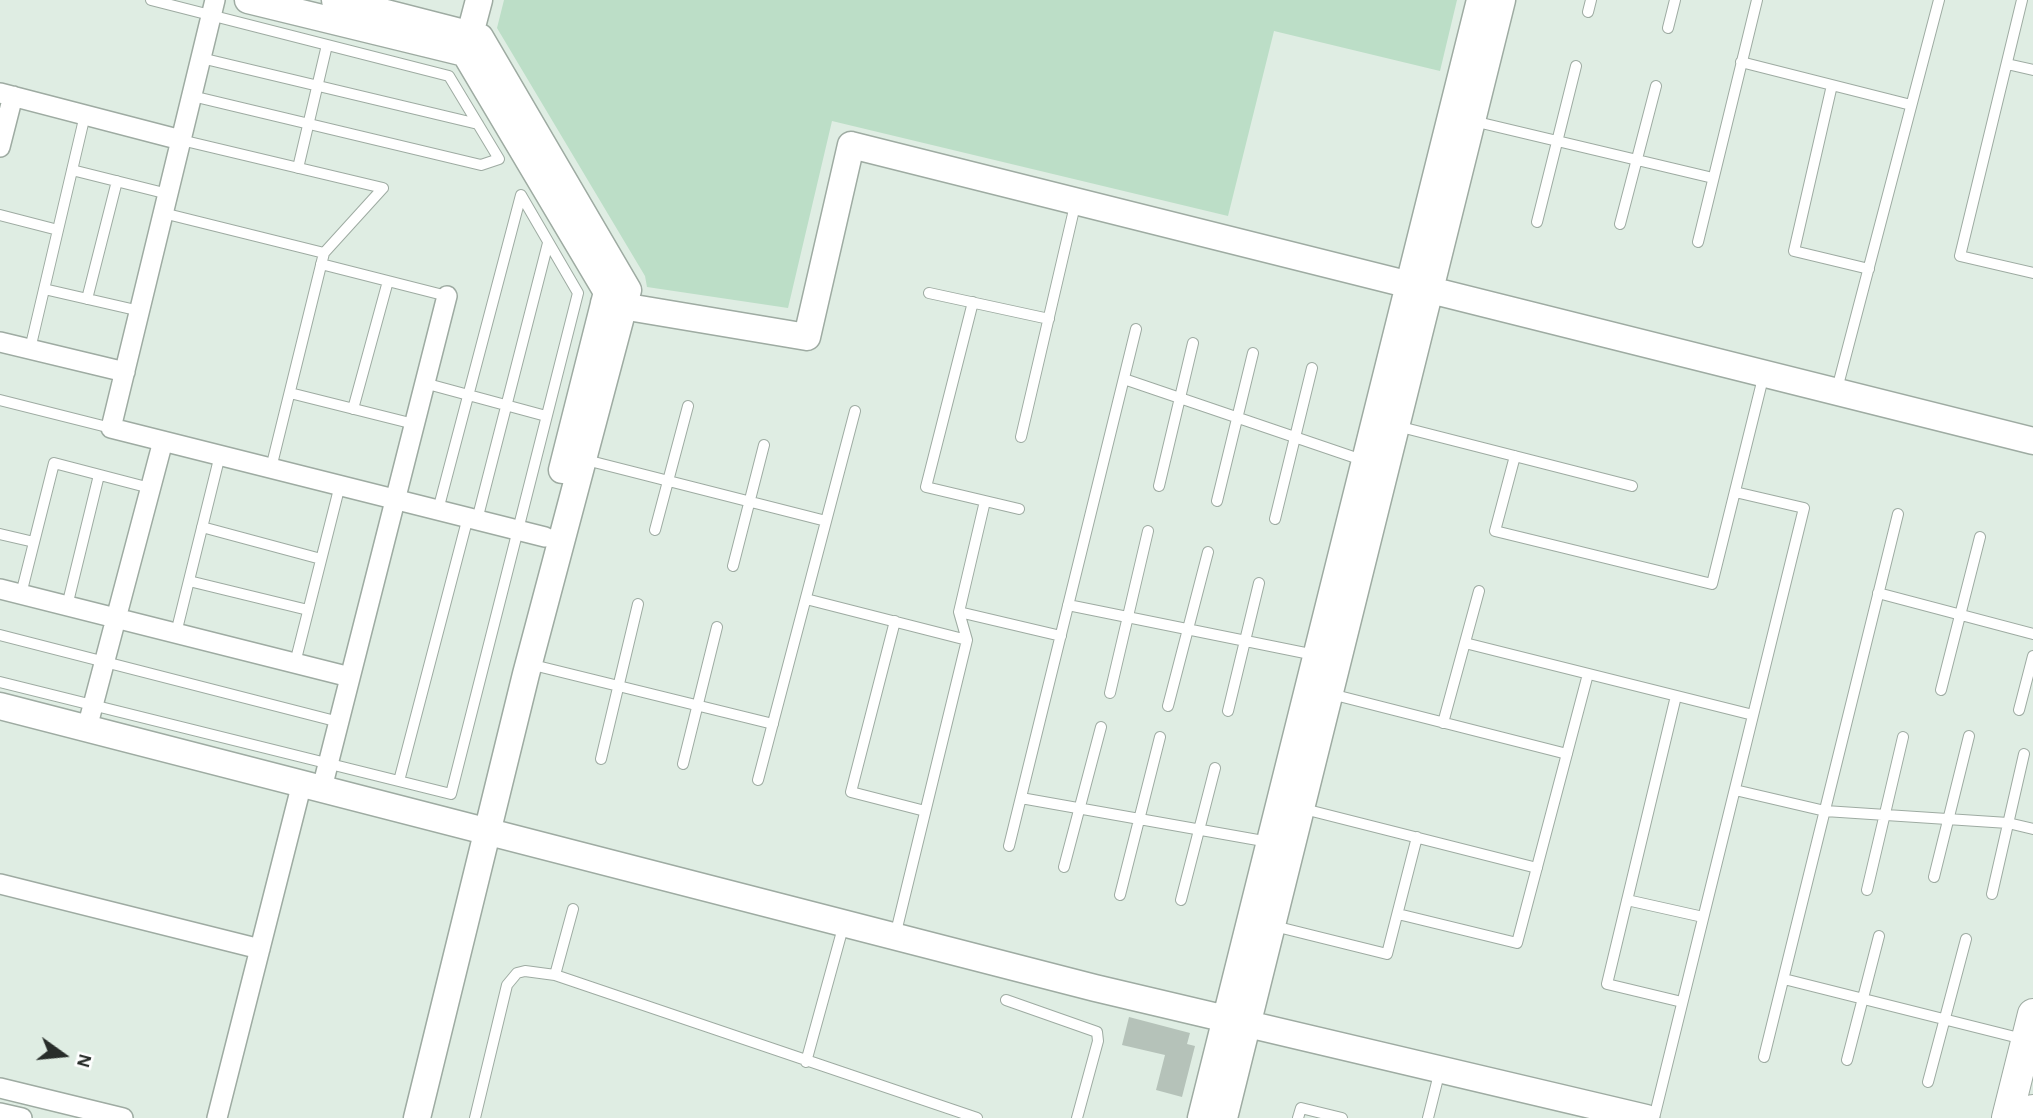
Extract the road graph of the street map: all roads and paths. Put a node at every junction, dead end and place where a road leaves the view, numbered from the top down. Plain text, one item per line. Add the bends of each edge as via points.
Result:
1 (151, 0) edge
2 (248, 0) edge
3 (335, 0) edge
4 (479, 0) edge
5 (1480, 0) edge
6 (1502, 0) edge
7 (1591, 0) edge
8 (1675, 0) edge
9 (1757, 0) edge
10 (1939, 0) edge
11 (2022, 0) edge
12 (213, 8) edge
13 (1588, 12) dead end
14 (1668, 28) dead end
15 (468, 44) junction
16 (327, 45) junction
17 (201, 58) junction
18 (1741, 62) junction
19 (2007, 64) junction
20 (1576, 66) dead end
21 (2033, 70) edge
22 (1832, 85) junction
23 (317, 86) junction
24 (1656, 86) dead end
25 (6, 94) edge
26 (192, 96) junction
27 (1911, 106) junction
28 (85, 115) junction
29 (1473, 121) junction
30 (308, 124) junction
31 (478, 124) junction
32 (181, 140) junction
33 (1557, 141) junction
34 (0, 148) edge
35 (1637, 159) junction
36 (298, 168) junction
37 (72, 170) junction
38 (1713, 178) junction
39 (117, 181) junction
40 (1076, 201) junction
41 (166, 204) junction
42 (0, 215) edge
43 (1536, 222) dead end
44 (1620, 224) dead end
45 (58, 230) junction
46 (1698, 242) dead end
47 (548, 243) junction
48 (324, 253) junction
49 (321, 264) junction
50 (1869, 269) junction
51 (2033, 274) edge
52 (388, 281) junction
53 (1420, 287) junction
54 (44, 289) junction
55 (929, 293) dead end
56 (447, 296) joint
57 (87, 299) junction
58 (973, 302) junction
59 (614, 305) junction
60 (140, 311) junction
61 (1049, 319) junction
62 (1136, 329) dead end
63 (0, 342) edge
64 (1193, 343) dead end
65 (30, 349) junction
66 (1253, 353) dead end
67 (1312, 368) dead end
68 (125, 372) junction
69 (1764, 373) junction
70 (1124, 379) junction
71 (424, 383) junction
72 (1837, 391) junction
73 (290, 393) junction
74 (468, 395) junction
75 (1180, 398) junction
76 (0, 400) edge
77 (506, 405) junction
78 (688, 406) dead end
79 (353, 409) junction
80 (855, 411) dead end
81 (546, 416) junction
82 (1238, 417) junction
83 (414, 424) junction
84 (1397, 426) junction
85 (111, 428) junction
86 (1295, 437) junction
87 (1021, 438) dead end
88 (163, 440) junction
89 (2033, 441) edge
90 (764, 445) dead end
91 (220, 455) junction
92 (1515, 456) junction
93 (583, 459) junction
94 (1365, 461) junction
95 (271, 468) junction
96 (99, 475) junction
97 (668, 481) junction
98 (340, 485) junction
99 (1159, 486) dead end
100 (1632, 486) dead end
101 (150, 488) junction
102 (1735, 492) junction
103 (395, 499) junction
104 (985, 501) junction
105 (1217, 501) dead end
106 (750, 502) junction
107 (1019, 509) dead end
108 (438, 510) junction
109 (1898, 514) dead end
110 (472, 518) junction
111 (1275, 519) dead end
112 (826, 521) junction
113 (202, 527) junction
114 (517, 529) junction
115 (655, 530) dead end
116 (1148, 531) dead end
117 (0, 534) edge
118 (545, 537) junction
119 (1980, 537) dead end
120 (34, 542) junction
121 (1208, 552) dead end
122 (321, 559) junction
123 (733, 566) dead end
124 (189, 580) junction
125 (1259, 583) dead end
126 (0, 589) edge
127 (1479, 590) dead end
128 (1878, 593) junction
129 (21, 594) junction
130 (806, 599) junction
131 (638, 604) dead end
132 (1068, 605) junction
133 (67, 606) junction
134 (308, 610) junction
135 (959, 612) junction
136 (1960, 615) junction
137 (1128, 617) junction
138 (116, 618) junction
139 (895, 621) junction
140 (717, 627) dead end
141 (1188, 629) junction
142 (176, 633) junction
143 (2033, 634) edge
144 (0, 635) edge
145 (1061, 636) junction
146 (967, 640) junction
147 (1245, 641) junction
148 (1465, 643) junction
149 (1317, 656) junction
150 (2033, 656) edge
151 (105, 662) junction
152 (295, 663) junction
153 (529, 664) junction
154 (1588, 674) junction
155 (351, 677) junction
156 (0, 682) edge
157 (618, 686) junction
158 (1941, 690) dead end
159 (1110, 693) dead end
160 (1330, 694) junction
161 (1676, 696) junction
162 (698, 705) junction
163 (0, 706) edge
164 (1168, 706) dead end
165 (2019, 710) dead end
166 (1228, 711) dead end
167 (1753, 715) junction
168 (90, 717) junction
169 (339, 722) junction
170 (1443, 723) junction
171 (773, 724) junction
172 (1101, 727) dead end
173 (1969, 736) dead end
174 (1160, 737) dead end
175 (1903, 737) dead end
176 (1567, 754) junction
177 (2024, 754) dead end
178 (601, 759) dead end
179 (683, 764) dead end
180 (1215, 768) dead end
181 (318, 778) junction
182 (758, 780) dead end
183 (399, 781) junction
184 (1735, 790) junction
185 (1021, 798) junction
186 (1080, 808) junction
187 (1301, 808) junction
188 (926, 811) junction
189 (1825, 811) junction
190 (1884, 816) junction
191 (1140, 819) junction
192 (1948, 819) junction
193 (2008, 823) junction
194 (480, 828) junction
195 (2033, 829) edge
196 (1199, 830) junction
197 (1417, 837) junction
198 (1270, 842) junction
199 (1009, 846) dead end
200 (1064, 867) dead end
201 (1537, 868) junction
202 (1934, 877) dead end
203 (0, 884) edge
204 (1867, 890) dead end
205 (1992, 894) dead end
206 (1120, 895) dead end
207 (1181, 900) dead end
208 (1627, 900) junction
209 (573, 909) dead end
210 (1398, 914) junction
211 (1703, 917) junction
212 (845, 923) junction
213 (1272, 925) junction
214 (895, 936) junction
215 (1879, 936) dead end
216 (1965, 939) dead end
217 (260, 949) junction
218 (555, 975) junction
219 (1784, 979) junction
220 (1863, 999) junction
221 (1006, 1000) dead end
222 (1682, 1002) junction
223 (1945, 1020) junction
224 (1237, 1022) junction
225 (2030, 1027) edge
226 (1764, 1057) dead end
227 (1847, 1060) dead end
228 (806, 1062) junction
229 (1440, 1069) junction
230 (1928, 1082) dead end
231 (0, 1088) edge
232 (2033, 1110) edge
233 (0, 1113) edge
234 (22, 1118) edge
235 (123, 1118) edge
236 (217, 1118) edge
237 (398, 1118) edge
238 (417, 1118) edge
239 (475, 1118) edge
240 (977, 1118) edge
241 (1077, 1118) edge
242 (1201, 1118) edge
243 (1224, 1118) edge
244 (1298, 1118) edge
245 (1342, 1118) edge
246 (1427, 1118) edge
247 (1646, 1118) edge
248 (1654, 1118) edge
249 (2007, 1118) edge
250 (2031, 1118) edge

1 - 12 lane
2 - 15 street
3 - 15 street
4 - 15 street
5 - 53 street
6 - 29 street
7 - 13 lane
8 - 14 lane
9 - 18 lane
10 - 27 lane
11 - 19 lane
12 - 16 lane
12 - 17 street
15 - 59 street via 480,37 628,290
16 - 23 lane
16 - 31 lane via 449,76
17 - 23 lane
17 - 26 street
18 - 22 lane
18 - 38 lane
19 - 21 lane
19 - 51 lane via 1960,256
20 - 33 lane
22 - 27 lane
22 - 50 lane via 1794,251
23 - 30 lane
23 - 31 lane
24 - 35 lane
25 - 28 street
25 - 34 street
26 - 30 lane
26 - 32 street
27 - 50 lane
28 - 32 street
28 - 37 lane
29 - 33 lane
29 - 53 street
30 - 31 lane via 481,166 499,159
30 - 36 lane
32 - 36 lane
32 - 41 street
33 - 35 lane
33 - 43 lane
35 - 38 lane
35 - 44 lane
36 - 48 lane via 383,188
37 - 39 lane
37 - 45 lane
38 - 46 lane
39 - 41 lane
39 - 57 lane
40 - 53 street
40 - 59 street via 851,145 807,337
40 - 61 lane
41 - 48 lane
41 - 60 street
42 - 45 lane
45 - 54 lane
47 - 74 lane via 521,195
47 - 77 lane
47 - 81 lane via 578,293
48 - 49 lane
49 - 52 lane
49 - 73 lane
50 - 72 lane
52 - 56 lane
52 - 79 lane
53 - 69 street
53 - 84 street
53 - 94 street
54 - 57 lane
54 - 65 lane
55 - 58 lane
56 - 71 street
57 - 60 lane
58 - 61 lane
58 - 104 lane via 926,487
59 - 93 street
59 - 118 street
60 - 68 street
61 - 87 lane
62 - 70 lane
63 - 65 street
64 - 75 lane
65 - 68 street
66 - 82 lane
67 - 86 lane
68 - 85 street
69 - 72 street
69 - 102 lane
70 - 75 lane
70 - 132 lane
71 - 74 lane
71 - 83 street
72 - 89 street
73 - 79 lane
73 - 95 lane
74 - 77 lane
74 - 108 lane
75 - 82 lane
75 - 99 lane
76 - 85 lane
77 - 81 lane
77 - 110 lane
78 - 97 lane
79 - 83 lane
80 - 112 lane
81 - 114 lane
82 - 86 lane
82 - 105 lane
83 - 103 street
84 - 92 lane
84 - 160 street
85 - 88 street
86 - 94 lane
86 - 111 lane
88 - 91 street
88 - 101 street
90 - 106 lane
91 - 95 street
91 - 113 lane
92 - 100 lane
92 - 102 lane via 1495,531 1712,584
93 - 97 lane
93 - 153 street
94 - 149 street
95 - 98 street
96 - 101 lane
96 - 120 lane via 54,463
96 - 133 lane
97 - 106 lane
97 - 115 lane
98 - 103 street
98 - 122 lane
101 - 138 street
102 - 167 lane via 1804,508
103 - 108 street
103 - 155 street
104 - 107 lane
104 - 135 lane
106 - 112 lane
106 - 123 lane
108 - 110 street
109 - 128 lane
110 - 114 street
110 - 183 lane
112 - 130 lane
113 - 122 lane
113 - 124 lane
114 - 118 street
114 - 183 lane via 451,794
116 - 137 lane
117 - 120 lane
118 - 194 street
119 - 136 lane
120 - 129 lane
121 - 141 lane
122 - 134 lane
124 - 134 lane
124 - 142 lane
125 - 147 lane
126 - 129 street
127 - 148 lane
128 - 136 lane
128 - 189 lane
129 - 133 street
130 - 139 lane
130 - 171 lane
131 - 157 lane
132 - 137 lane
132 - 145 lane
133 - 138 street
134 - 152 lane
135 - 145 lane
135 - 146 lane
136 - 143 lane
136 - 158 lane
137 - 141 lane
137 - 159 lane
138 - 142 street
138 - 151 street
139 - 146 lane
139 - 188 lane via 851,792
140 - 162 lane
141 - 147 lane
141 - 164 lane
142 - 152 street
144 - 151 lane
145 - 185 lane
146 - 188 lane
147 - 149 lane
147 - 166 lane
148 - 154 lane
148 - 170 lane
149 - 198 street
150 - 165 lane
151 - 168 street
151 - 169 lane
152 - 155 street
153 - 157 lane
153 - 194 street
154 - 161 lane
154 - 176 lane
155 - 169 street
156 - 168 lane
157 - 162 lane
157 - 178 lane
160 - 170 lane
160 - 187 street
161 - 167 lane
161 - 208 lane
162 - 171 lane
162 - 179 lane
163 - 168 street
167 - 184 lane
168 - 181 street
169 - 181 street
170 - 176 lane
171 - 182 lane
172 - 186 lane
173 - 192 lane
174 - 191 lane
175 - 190 lane
176 - 201 lane
177 - 193 lane
180 - 196 lane
181 - 183 lane
181 - 194 street
181 - 217 street
184 - 189 lane
184 - 211 lane
185 - 186 lane
185 - 199 lane
186 - 191 lane
186 - 200 lane
187 - 197 lane
187 - 213 street
188 - 214 lane
189 - 190 lane
189 - 219 lane
190 - 192 lane
190 - 204 lane
191 - 196 lane
191 - 206 lane
192 - 193 lane
192 - 202 lane
193 - 195 lane
193 - 205 lane
194 - 212 street
194 - 237 street
194 - 238 street
196 - 198 lane
196 - 207 lane
197 - 201 lane
197 - 210 lane
198 - 224 street
201 - 210 lane via 1517,943
203 - 217 street
208 - 211 lane
208 - 222 lane via 1607,984
209 - 218 lane
210 - 213 lane via 1387,954
211 - 222 lane
212 - 214 street
212 - 228 lane
213 - 224 street
214 - 224 street
215 - 220 lane
216 - 223 lane
217 - 236 street
218 - 228 lane
218 - 239 lane via 517,973 507,985
219 - 220 lane
219 - 226 lane
220 - 223 lane
220 - 227 lane
221 - 241 lane via 1097,1032
222 - 248 lane
223 - 225 lane
223 - 230 lane
224 - 229 street
224 - 242 street
224 - 243 street
225 - 249 main road
228 - 240 lane
229 - 246 lane
229 - 247 street
231 - 235 street
232 - 250 main road
233 - 234 street
244 - 245 lane via 1301,1108

